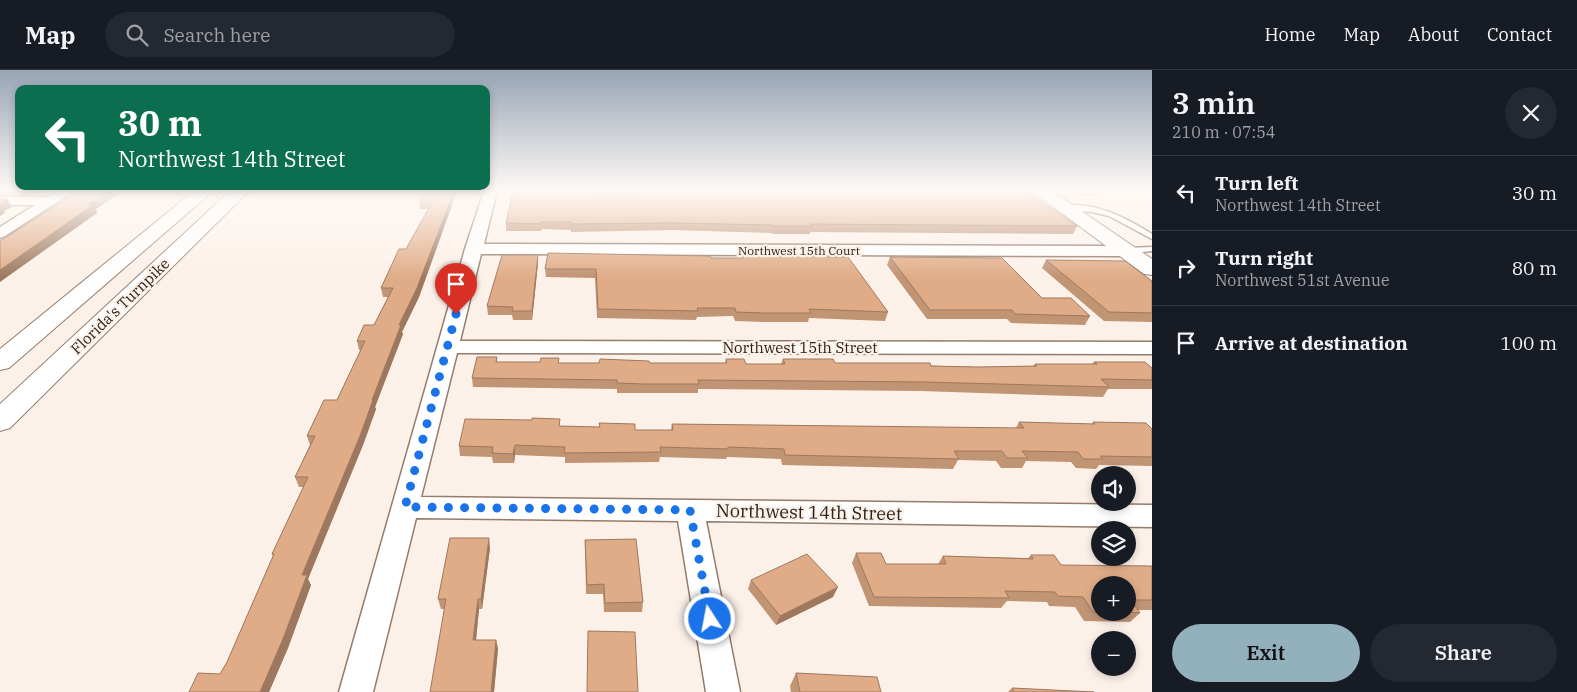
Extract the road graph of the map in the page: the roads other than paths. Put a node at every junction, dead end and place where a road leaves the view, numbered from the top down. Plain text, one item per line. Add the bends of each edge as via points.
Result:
1 (20, 220) edge
2 (169, 220) edge
3 (210, 220) edge
4 (482, 220) edge
5 (1081, 220) edge
6 (1124, 220) edge
7 (0, 233) edge
8 (1152, 237) edge
9 (1152, 249) edge
10 (473, 250) junction
11 (1126, 251) junction
12 (1152, 269) edge
13 (448, 346) junction
14 (1152, 348) edge
15 (0, 362) edge
16 (0, 420) edge
17 (405, 507) junction
18 (690, 510) junction
19 (1152, 516) edge
20 (356, 692) edge
21 (723, 692) edge

1 - 7 street
2 - 15 main road, Florida's Turnpike
3 - 16 main road, Florida's Turnpike
4 - 10 street
5 - 11 main road
6 - 8 lane
9 - 11 lane
10 - 11 street, Northwest 15th Court
10 - 13 street
11 - 12 main road
13 - 14 street, Northwest 15th Street
13 - 17 street
17 - 18 street, Northwest 14th Street
17 - 20 street
18 - 19 street, Northwest 14th Street
18 - 21 street

